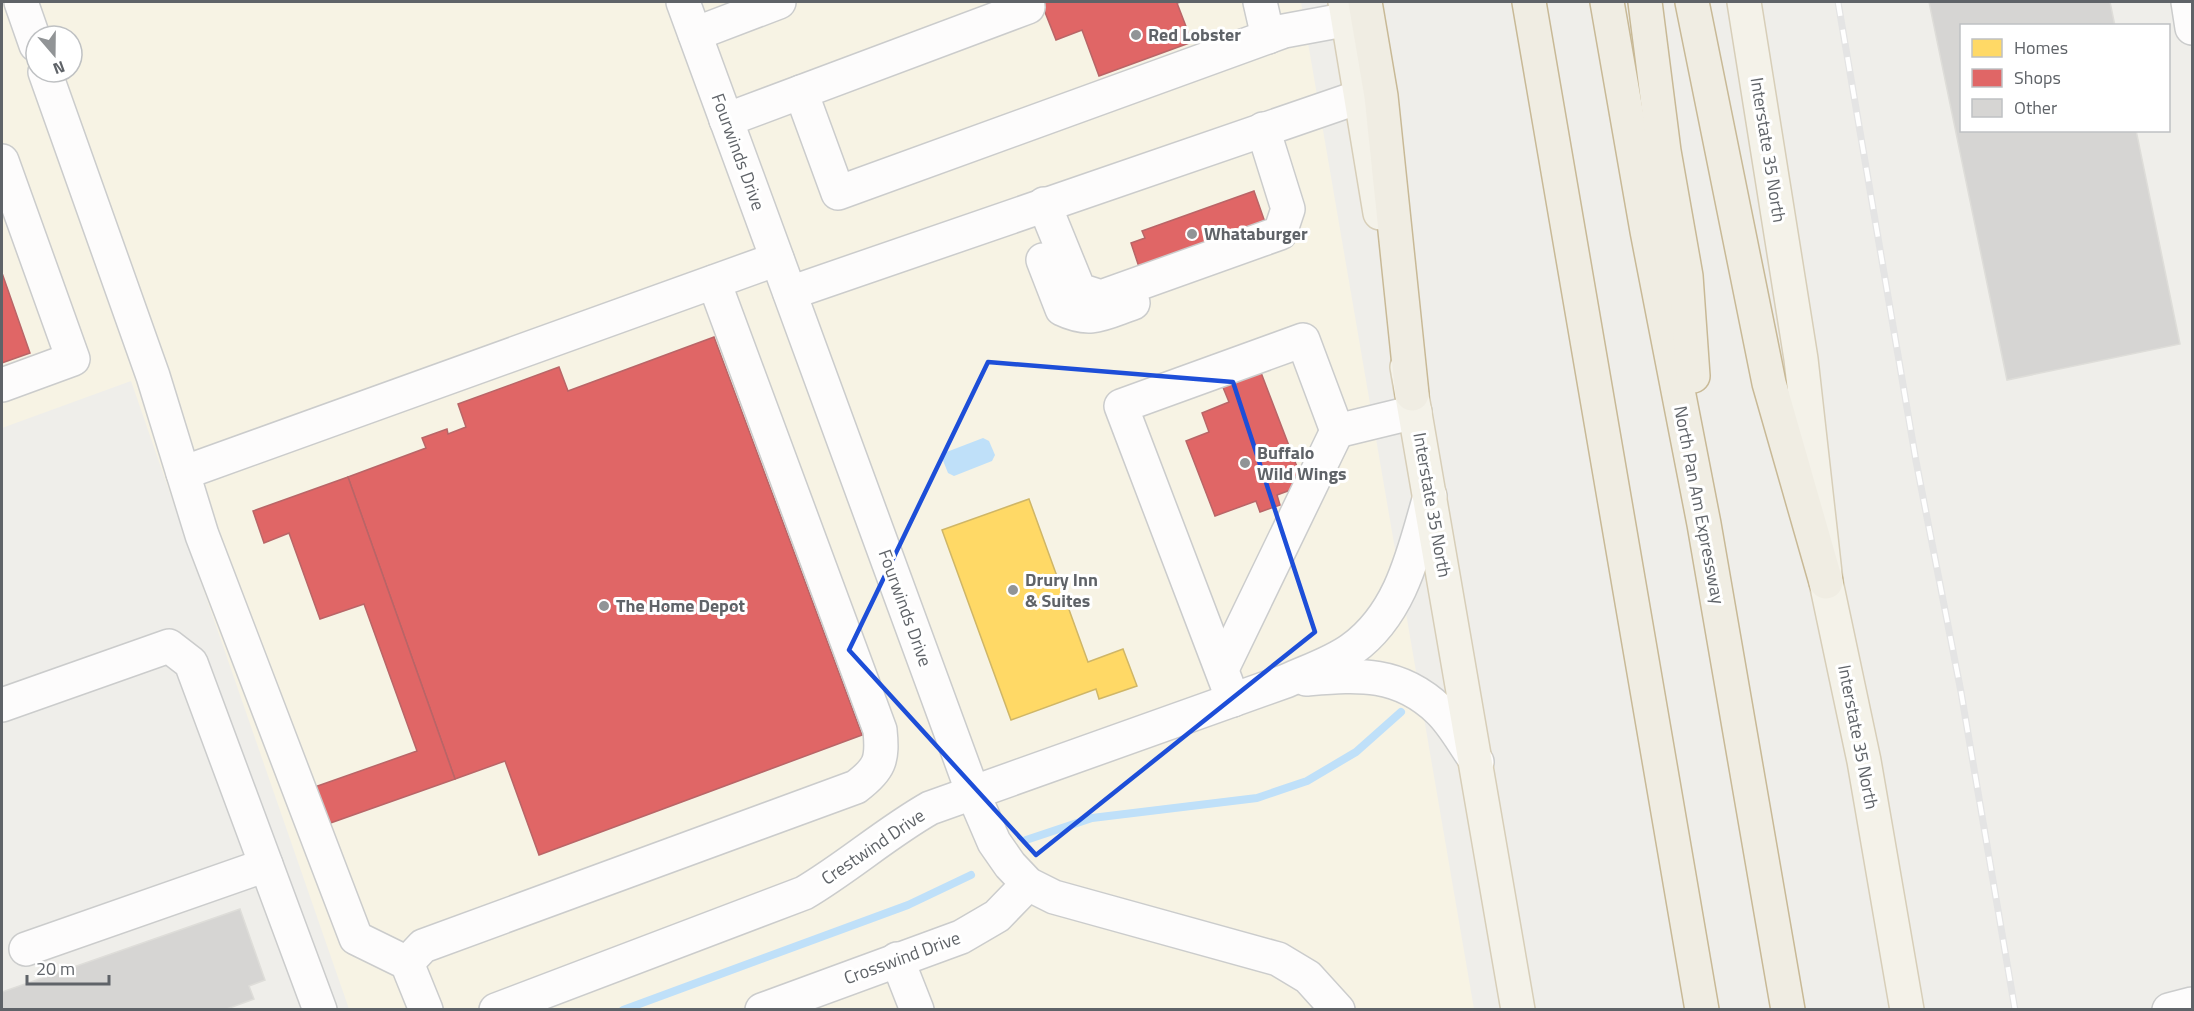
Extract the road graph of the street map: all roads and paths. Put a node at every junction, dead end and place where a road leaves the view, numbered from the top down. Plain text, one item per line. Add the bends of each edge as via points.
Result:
1 (21, 2) edge
2 (683, 2) edge
3 (779, 2) edge
4 (1026, 2) edge
5 (1260, 2) edge
6 (1529, 2) edge
7 (1607, 2) edge
8 (1646, 2) edge
9 (1692, 2) edge
10 (1744, 2) edge
11 (2187, 2) edge
12 (1353, 7) edge
13 (29, 24) edge
14 (2193, 28) edge
15 (694, 34) junction
16 (1268, 37) junction
17 (49, 84) edge
18 (801, 92) junction
19 (1359, 97) junction
20 (726, 120) junction
21 (1263, 129) junction
22 (2, 161) edge
23 (1034, 207) junction
24 (777, 259) junction
25 (714, 282) junction
26 (789, 293) junction
27 (2, 385) edge
28 (1414, 403) junction
29 (1337, 431) junction
30 (183, 473) junction
31 (1430, 496) junction
32 (1704, 524) junction
33 (1826, 582) junction
34 (1222, 669) junction
35 (1286, 681) junction
36 (1233, 700) junction
37 (2, 705) edge
38 (1477, 762) junction
39 (973, 793) junction
40 (266, 865) junction
41 (1028, 884) junction
42 (27, 950) dead end
43 (897, 959) junction
44 (407, 963) junction
45 (2193, 1004) edge
46 (312, 1007) edge
47 (426, 1010) edge
48 (496, 1010) edge
49 (762, 1010) edge
50 (917, 1010) edge
51 (1338, 1010) edge
52 (1518, 1010) edge
53 (1702, 1010) edge
54 (1788, 1010) edge
55 (1907, 1010) edge
56 (2169, 1010) edge

1 - 13 street
2 - 15 street, Fourwinds Drive
3 - 15 street
4 - 18 street via 1028,7
5 - 16 street
6 - 53 highway
7 - 32 highway, North Pan Am Expressway
8 - 32 highway via 1664,151 1686,276
9 - 33 highway via 1769,383
10 - 33 main road, Interstate 35 North via 1801,359
11 - 14 street
12 - 16 street
12 - 19 main road, Interstate 35 North
12 - 28 highway via 1381,96
15 - 20 street, Fourwinds Drive
16 - 18 street via 838,193
17 - 30 street via 153,376
18 - 20 street
19 - 21 street
19 - 28 main road, Interstate 35 North
20 - 24 street, Fourwinds Drive
21 - 23 street
21 - 23 street via 1288,209 1280,233 1101,297 1079,290
22 - 27 street via 73,359
23 - 26 street
24 - 25 street
24 - 26 street, Fourwinds Drive
25 - 30 street
25 - 44 street via 880,730 882,755 878,767 856,787 423,946
26 - 39 street, Fourwinds Drive
28 - 29 street
28 - 31 main road, Interstate 35 North
29 - 34 street
29 - 34 street via 1303,340 1121,406
30 - 44 street via 202,535 356,938
31 - 35 street, Crestwind Drive via 1412,561 1395,601 1374,630 1342,655
31 - 38 main road, Interstate 35 North
32 - 54 highway, North Pan Am Expressway
33 - 55 main road, Interstate 35 North via 1864,761
34 - 36 street
35 - 36 street, Crestwind Drive
35 - 38 street, Crestwind Drive via 1373,676 1397,682 1440,711
36 - 39 street, Crestwind Drive
37 - 40 street via 169,646 191,663
38 - 52 main road, Interstate 35 North
39 - 41 street, Fourwinds Drive via 994,842
39 - 48 street, Crestwind Drive via 930,808 900,825 838,873 804,893
40 - 42 street
40 - 46 street
41 - 43 street, Crosswind Drive via 997,916 961,937
41 - 51 street, Fourwinds Drive via 1082,907 1278,959 1308,977
43 - 49 street, Crosswind Drive
43 - 50 street
44 - 47 street
45 - 56 street

